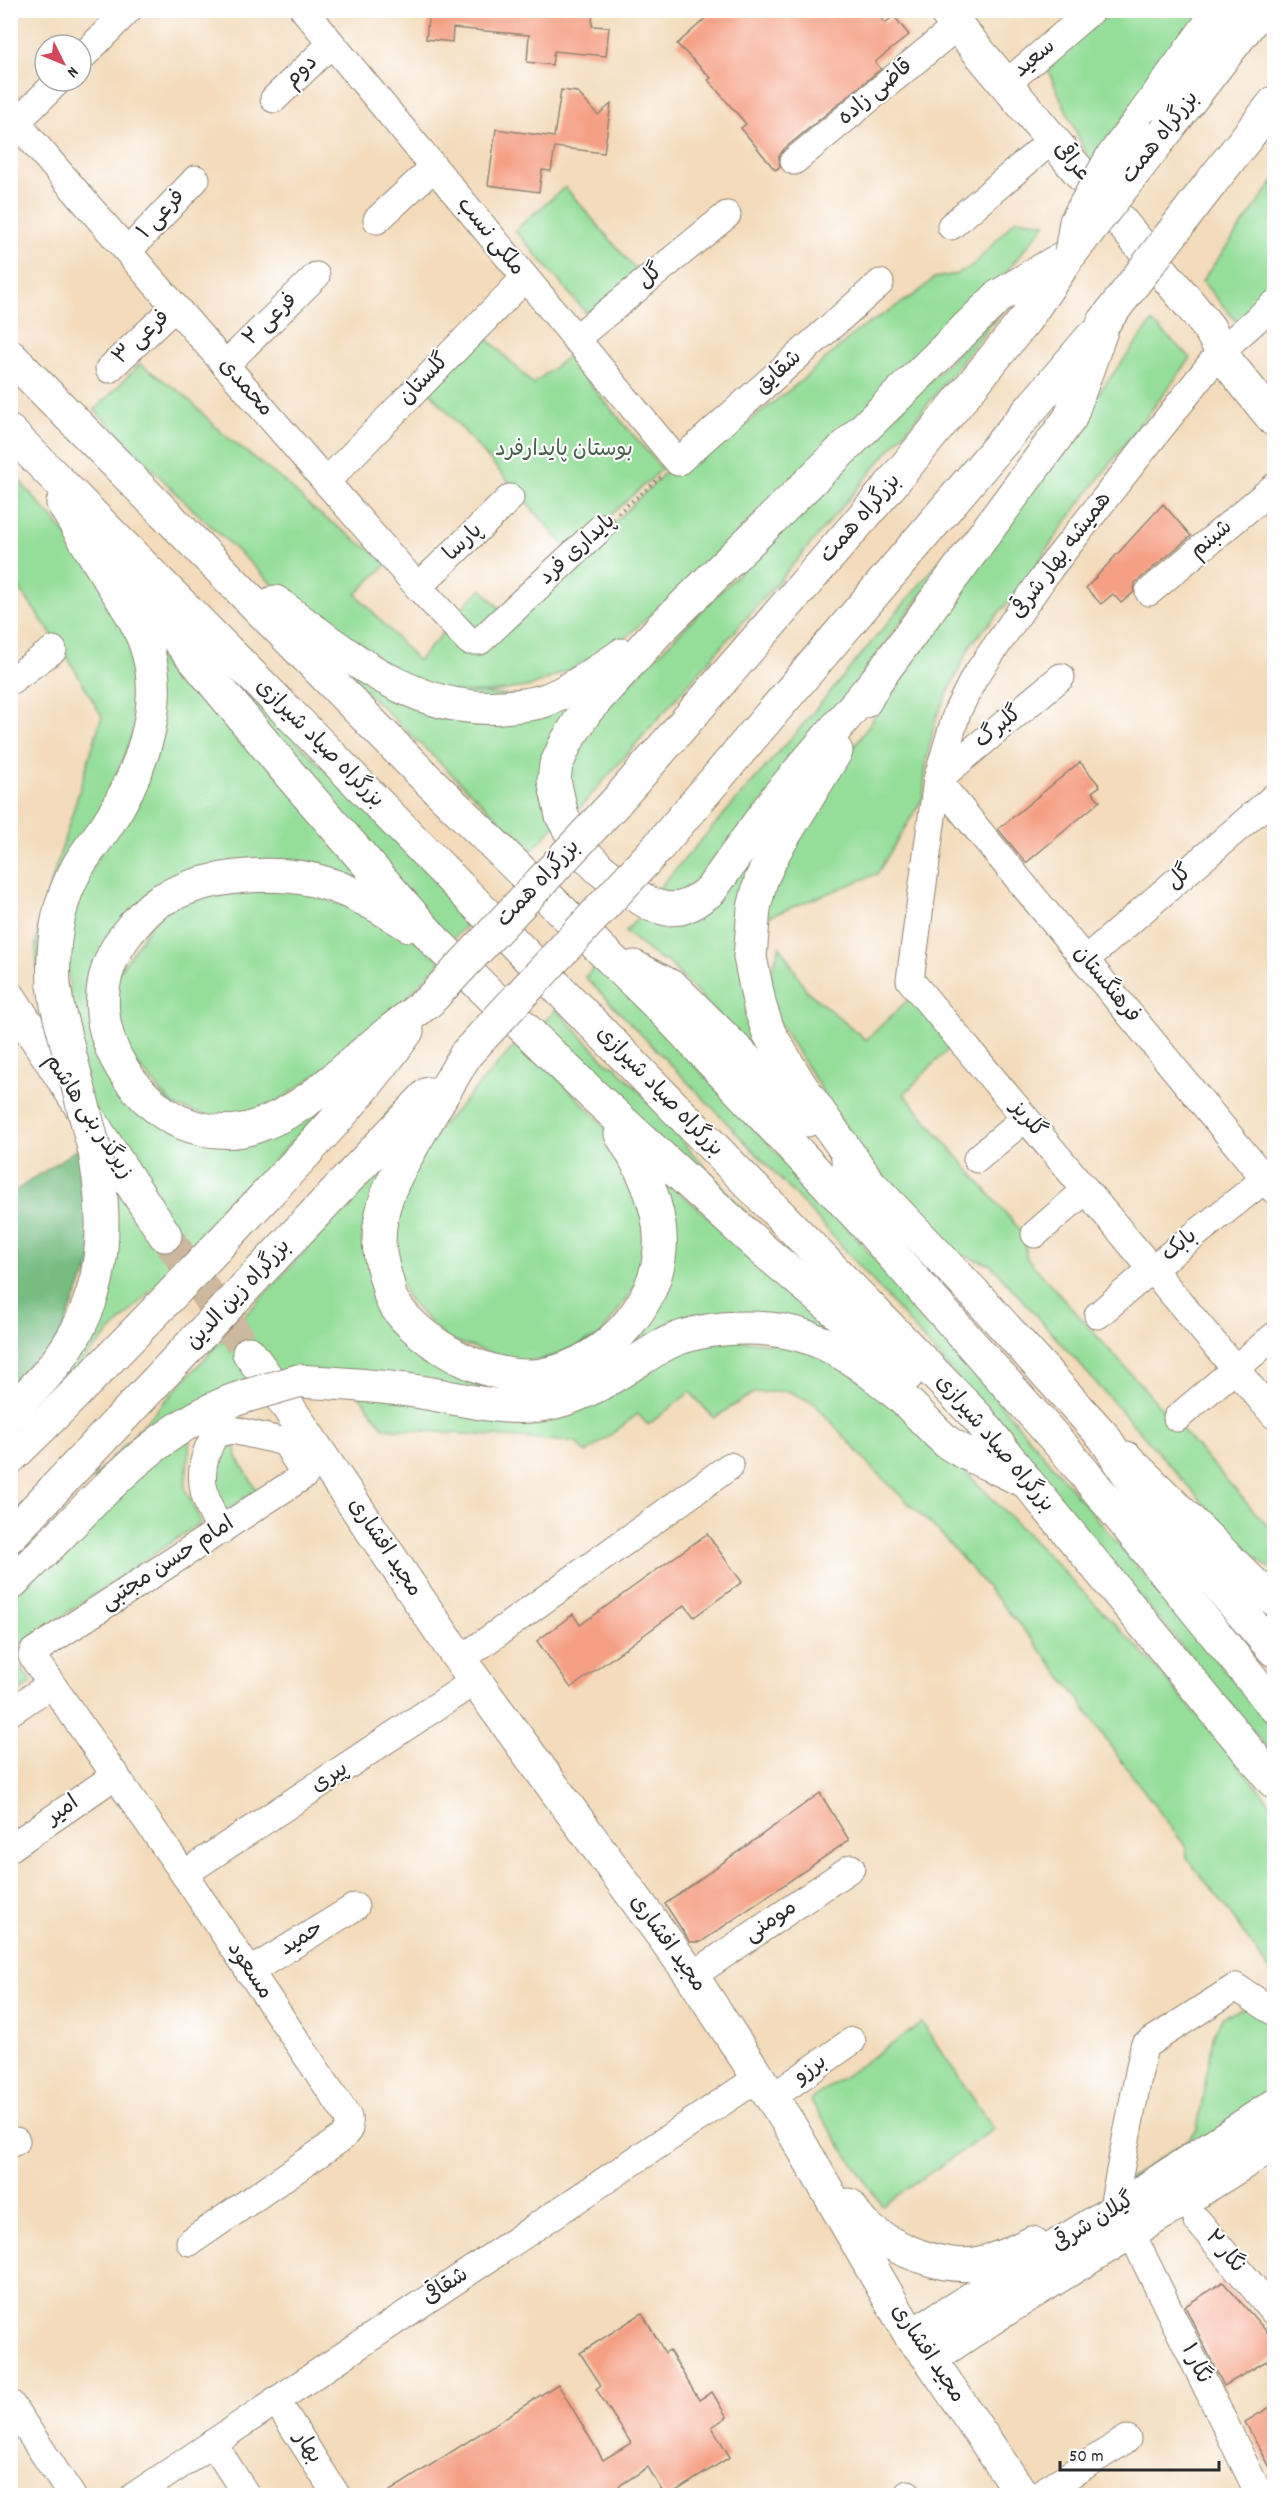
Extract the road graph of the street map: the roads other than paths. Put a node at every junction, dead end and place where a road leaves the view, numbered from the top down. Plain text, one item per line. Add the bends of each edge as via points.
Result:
1 (128, 10) edge
2 (304, 10) edge
3 (1092, 10) edge
4 (1220, 10) edge
5 (1260, 10) edge
6 (951, 18) edge
7 (331, 44) junction
8 (93, 46) edge
9 (1006, 84) junction
10 (45, 93) edge
11 (274, 99) dead end
12 (1275, 103) edge
13 (13, 122) edge
14 (1052, 140) junction
15 (794, 161) dead end
16 (433, 168) junction
17 (196, 179) dead end
18 (727, 215) dead end
19 (377, 220) dead end
20 (951, 226) dead end
21 (128, 251) junction
22 (1071, 253) junction
23 (316, 276) dead end
24 (524, 279) junction
25 (880, 283) dead end
26 (1275, 304) edge
27 (175, 307) junction
28 (1104, 322) junction
29 (1215, 333) junction
30 (575, 339) junction
31 (10, 356) edge
32 (225, 364) junction
33 (109, 369) dead end
34 (1275, 387) edge
35 (1275, 420) edge
36 (21, 443) edge
37 (678, 462) joint
38 (326, 482) junction
39 (1275, 487) edge
40 (510, 498) dead end
41 (602, 527) road end
42 (195, 543) junction
43 (418, 587) junction
44 (1149, 592) dead end
45 (660, 629) junction
46 (480, 641) joint
47 (53, 650) dead end
48 (1061, 677) dead end
49 (10, 681) edge
50 (876, 681) junction
51 (937, 780) junction
52 (1275, 797) edge
53 (435, 941) junction
54 (605, 952) junction
55 (1085, 960) junction
56 (10, 998) edge
57 (429, 1000) junction
58 (466, 1054) junction
59 (592, 1095) junction
60 (1025, 1118) junction
61 (977, 1159) dead end
62 (864, 1176) junction
63 (1270, 1185) edge
64 (1086, 1190) junction
65 (1035, 1234) dead end
66 (165, 1235) tunnel mouth
67 (1152, 1269) junction
68 (1098, 1316) dead end
69 (1275, 1336) edge
70 (249, 1353) tunnel mouth
71 (1235, 1368) junction
72 (293, 1394) junction
73 (10, 1413) edge
74 (1275, 1415) edge
75 (1177, 1418) dead end
76 (1104, 1437) junction
77 (10, 1458) edge
78 (730, 1466) dead end
79 (1027, 1482) junction
80 (221, 1531) junction
81 (10, 1536) edge
82 (10, 1584) edge
83 (1275, 1599) edge
84 (1275, 1650) edge
85 (32, 1654) joint
86 (468, 1671) junction
87 (50, 1685) junction
88 (1275, 1706) edge
89 (10, 1712) edge
90 (116, 1775) junction
91 (1275, 1782) edge
92 (10, 1848) edge
93 (851, 1868) dead end
94 (184, 1874) junction
95 (355, 1906) dead end
96 (249, 1972) junction
97 (692, 1977) junction
98 (1275, 2012) edge
99 (852, 2041) dead end
100 (773, 2100) junction
101 (1275, 2106) edge
102 (1275, 2143) edge
103 (1197, 2220) dead end
104 (1121, 2222) junction
105 (190, 2242) dead end
106 (1275, 2312) edge
107 (983, 2323) junction
108 (921, 2348) junction
109 (276, 2400) junction
110 (10, 2403) edge
111 (1127, 2439) dead end
112 (213, 2443) junction
113 (72, 2496) edge
114 (134, 2496) edge
115 (247, 2496) edge
116 (337, 2496) edge
117 (1025, 2496) edge
118 (1036, 2496) edge
119 (1260, 2496) edge

1 - 8 street
2 - 7 street, ملکی نسب
3 - 9 street, سعید
4 - 22 main road, bridge via 1111,159 1076,222
5 - 22 main road, بزرگراه همت, bridge
6 - 9 main road, عراقی
6 - 15 street, قاضی زاده
7 - 11 street, دوم
7 - 16 street, ملکی نسب
9 - 14 main road, عراقی
10 - 13 street
12 - 28 main road, bridge
13 - 21 street, محمدی
14 - 20 street
14 - 29 main road, عراقی
16 - 19 street
16 - 24 street, ملکی نسب
17 - 21 street, فرعی ۱
18 - 30 street, گل
21 - 27 street, محمدی
22 - 45 main road via 999,296
22 - 57 main road, بزرگراه همت, bridge via 1024,320 889,487 615,803
23 - 32 street, فرعی ۲
24 - 30 street, ملکی نسب
24 - 38 street, گلستان
25 - 37 street, شقایق
26 - 29 street, همیشه بهار شرقی
27 - 32 street, محمدی
27 - 33 street, فرعی ۳
28 - 50 main road via 1070,417
28 - 58 main road, bridge via 659,846
29 - 34 main road, عراقی via 1244,350
29 - 35 main road, عراقی via 1228,363
29 - 51 street, همیشه بهار شرقی via 974,678 957,712
30 - 37 street, ملکی نسب
31 - 42 main road
32 - 38 street, محمدی
36 - 53 main road via 139,594
36 - 73 main road, bridge via 140,629 152,673 152,713 135,772 66,892 54,948 57,1005 95,1152 103,1208 102,1260 80,1326 59,1358
36 - 79 main road, بزرگراه صیاد شیرازی via 978,1418
38 - 43 street, محمدی
39 - 44 street, شبنم
40 - 43 street, پارسا
41 - 46 street, پایداری فرد
42 - 45 main road via 359,663 406,690 443,703 485,708 543,701 595,674
42 - 54 main road via 420,772
43 - 46 street, محمدی via 469,641
45 - 50 main road via 575,725 556,765 554,780 562,816 581,850 625,889 667,909 691,904 710,891 777,797
47 - 49 street
48 - 51 street, گلبرگ
50 - 62 main road via 760,880 750,957 769,1033
51 - 55 street, فرهنگستان
51 - 60 street, گلریز via 910,980
52 - 55 street, گل
53 - 57 main road via 384,909 322,883 289,876 220,879 159,901 116,947 102,982 106,1030 120,1067 139,1092 165,1114 190,1126 211,1130 253,1128 311,1100
53 - 59 main road
54 - 62 main road via 674,988
54 - 88 main road via 865,1224 1067,1452
55 - 63 street, فرهنگستان
56 - 66 main road, زیرگذر بنی هاشم
57 - 77 main road via 378,1073 302,1157 151,1318
58 - 59 main road via 392,1181 382,1214 378,1253 393,1302 413,1326 469,1363 503,1373 540,1375 569,1369 610,1344 631,1322 646,1297 660,1248 655,1205 642,1167
58 - 81 main road, بزرگراه زین الدین
59 - 79 main road
60 - 61 street
60 - 64 street, گلریز
62 - 76 main road
63 - 67 street, بابک
64 - 65 street
64 - 67 street, گلریز
67 - 68 street, بابک
67 - 71 street, گلریز
69 - 71 street
70 - 72 main road, مجید افشاری
71 - 74 street, گلریز
71 - 75 street
72 - 79 main road via 407,1389 503,1407 525,1407 586,1392 662,1346 686,1336 710,1330 762,1329 811,1338 843,1354 902,1398 948,1443
72 - 82 main road, bridge via 246,1396 216,1407 176,1430 111,1486
72 - 86 main road, مجید افشاری
76 - 83 main road via 1256,1586
76 - 84 main road via 1147,1503
78 - 86 street, پیری
79 - 91 main road, بزرگراه صیاد شیرازی
80 - 80 street, امام حسن مجتبی via 305,1475 285,1442 232,1430 216,1433 204,1452 202,1475 209,1510
80 - 85 street, امام حسن مجتبی
85 - 87 street, مسعود
86 - 94 street, پیری
86 - 97 main road, مجید افشاری
87 - 89 street
87 - 90 street, مسعود
90 - 92 street, امیر
90 - 94 street, مسعود
93 - 97 street, مومنی
94 - 96 street, مسعود
95 - 96 street, حمید
96 - 105 street, مسعود via 348,2117 349,2129
97 - 100 main road, مجید افشاری
98 - 104 street via 1236,1987 1144,2046
99 - 100 street, برزو
100 - 104 main road via 864,2226 893,2245 926,2258 979,2264 1079,2223
100 - 108 main road, مجید افشاری
100 - 109 street, شقاقی
101 - 104 main road, گیلان شرقی
102 - 104 main road, گیلان شرقی via 1183,2202
103 - 106 street, نگار ۲
104 - 107 main road, گیلان شرقی
104 - 108 main road, گیلان شرقی
104 - 119 street, نگار ۱
107 - 108 main road, گیلان شرقی
107 - 117 main road, گیلان شرقی via 967,2344 963,2360 966,2379 976,2402 1020,2462
108 - 117 main road, مجید افشاری
109 - 112 street, شقاقی
109 - 116 street, بهار
110 - 113 street
111 - 118 street
112 - 114 street, شقاقی
112 - 115 street

